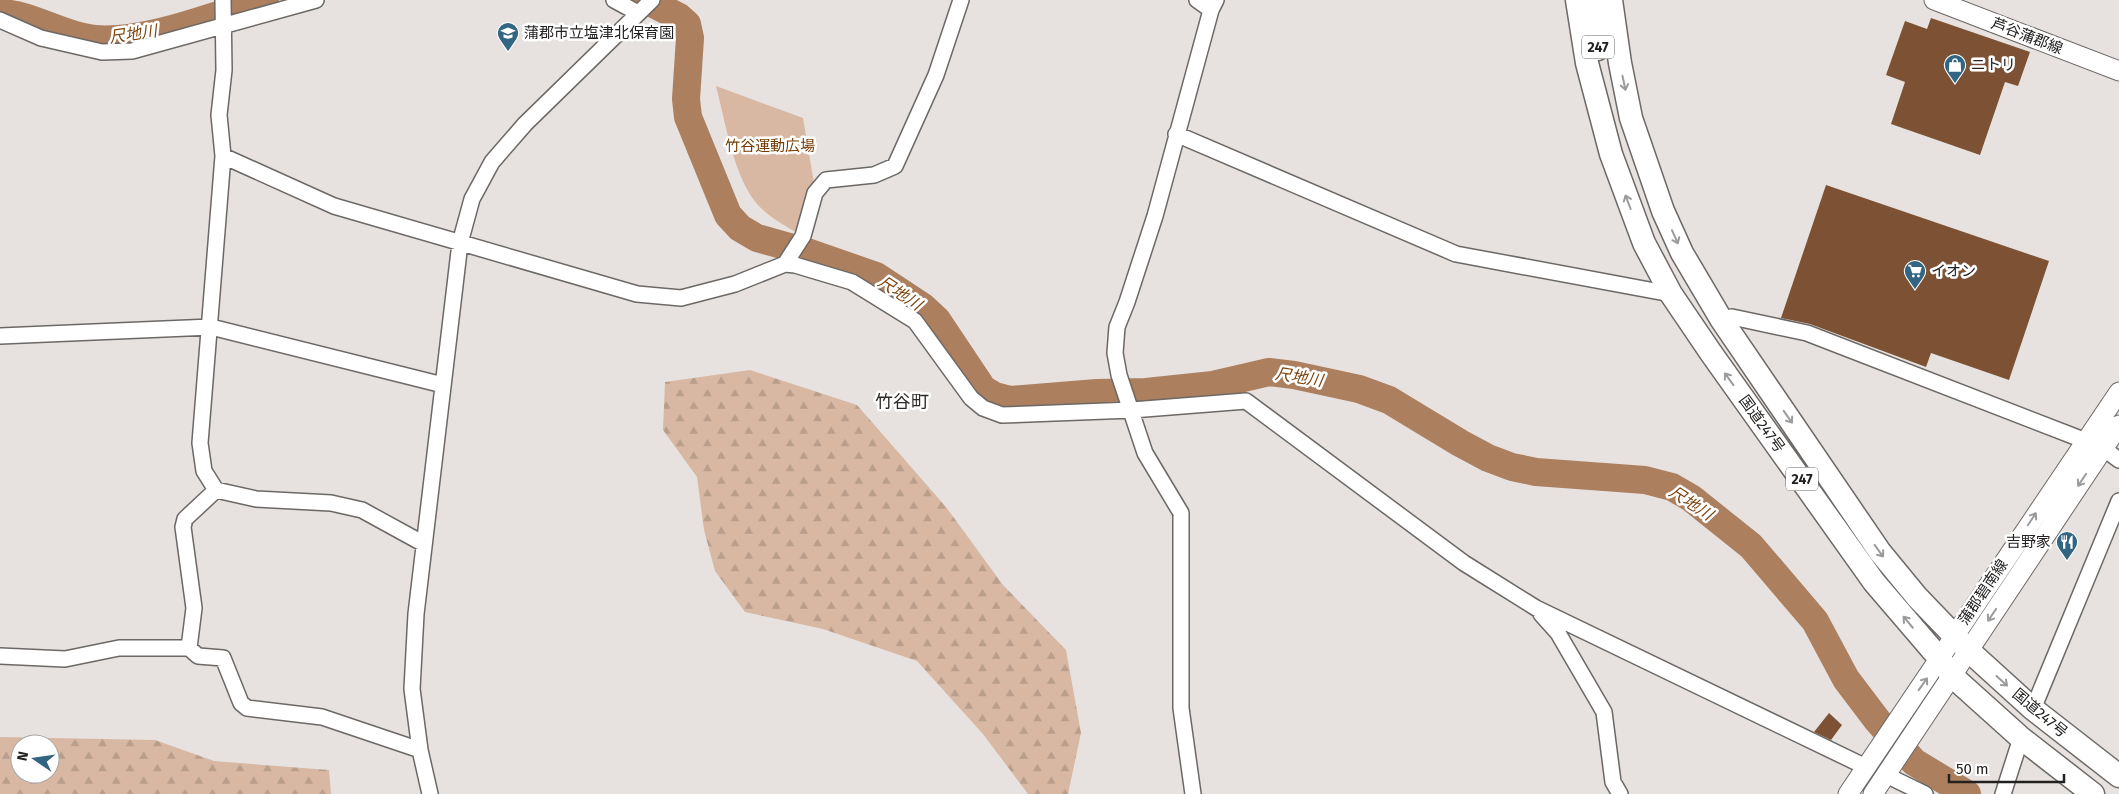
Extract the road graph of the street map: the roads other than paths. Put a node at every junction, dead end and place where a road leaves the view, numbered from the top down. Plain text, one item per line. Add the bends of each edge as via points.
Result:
1 (316, 0) edge
2 (614, 0) edge
3 (961, 0) edge
4 (1197, 0) edge
5 (1577, 0) edge
6 (1594, 0) edge
7 (1611, 0) edge
8 (1934, 0) edge
9 (222, 1) edge
10 (1213, 5) edge
11 (644, 8) edge
12 (0, 20) edge
13 (223, 24) junction
14 (2119, 72) edge
15 (1596, 95) junction
16 (1176, 134) junction
17 (223, 156) junction
18 (460, 243) junction
19 (786, 262) junction
20 (1671, 294) junction
21 (1720, 319) junction
22 (210, 327) junction
23 (0, 336) edge
24 (443, 385) junction
25 (2119, 392) edge
26 (1131, 407) junction
27 (2119, 425) edge
28 (2086, 441) junction
29 (2104, 448) junction
30 (2119, 460) edge
31 (216, 490) junction
32 (2119, 501) edge
33 (424, 544) junction
34 (1536, 608) junction
35 (1961, 643) junction
36 (189, 648) junction
37 (0, 656) edge
38 (1946, 668) junction
39 (2033, 709) junction
40 (2021, 738) junction
41 (420, 750) junction
42 (1866, 766) junction
43 (1886, 775) junction
44 (2119, 776) edge
45 (430, 794) edge
46 (1193, 794) edge
47 (1620, 794) edge
48 (1848, 794) edge
49 (1873, 794) edge
50 (1925, 794) edge
51 (2003, 794) edge
52 (2093, 794) edge

1 - 13 street
2 - 11 street
3 - 19 street via 936,74 895,166 874,175 826,180 815,193 802,236
4 - 10 street
5 - 15 highway, 国道247号 / 247 via 1587,63
6 - 15 highway, 247 via 1598,55
7 -> 21 highway, 国道247号 / 247 via 1631,118 1663,211 1682,253
8 - 14 main road, 芦谷蒲郡線
9 - 13 street
10 - 16 street
11 - 18 street via 525,124 492,162 472,199
12 - 13 street via 41,38 102,52 132,51
13 - 17 street via 224,70 219,115
20 -> 15 highway, 国道247号 / 247 via 1644,243 1625,194
16 - 20 street via 1456,254
16 - 26 street via 1155,216 1117,327 1115,353
17 - 18 street via 334,206
17 - 22 street
18 - 19 street via 637,294 682,298 735,284
18 - 24 street
19 - 26 street via 852,282 915,321 971,398 984,408 1002,415
38 -> 20 highway, 国道247号 / 247 via 1874,582
21 - 28 street via 1732,317 1807,333
21 -> 35 highway, 国道247号 / 247 via 1880,552
22 - 23 street
22 - 24 street
22 - 31 street via 200,443 204,471
24 - 33 street
25 - 28 main road, 蒲郡碧南線
26 - 34 street via 1246,401 1464,563
26 - 46 street via 1145,453 1181,513 1181,708
27 - 29 main road, 蒲郡碧南線
35 -> 28 main road, 蒲郡碧南線
29 - 30 street
29 -> 35 main road, 蒲郡碧南線
31 - 33 street via 256,499 331,504 362,510
31 - 36 street via 185,519 183,527 194,608
32 - 39 street
33 - 41 street via 412,689
34 - 42 street
34 - 47 street via 1558,633 1604,712 1613,782
35 - 38 main road, 蒲郡碧南線
35 -> 39 highway, 国道247号 / 247
36 - 37 street via 119,648 65,659
36 - 41 street via 198,656 223,658 241,703 247,708 322,717
38 - 40 highway, 国道247号 / 247
42 -> 38 main road, 蒲郡碧南線 via 1895,724
38 - 43 main road, 蒲郡碧南線 via 1910,739
39 - 44 highway, 国道247号 / 247
40 - 51 street
40 - 52 highway, 国道247号 / 247
41 - 45 street
42 - 48 main road, 蒲郡碧南線
43 - 49 main road, 蒲郡碧南線
43 - 50 street

